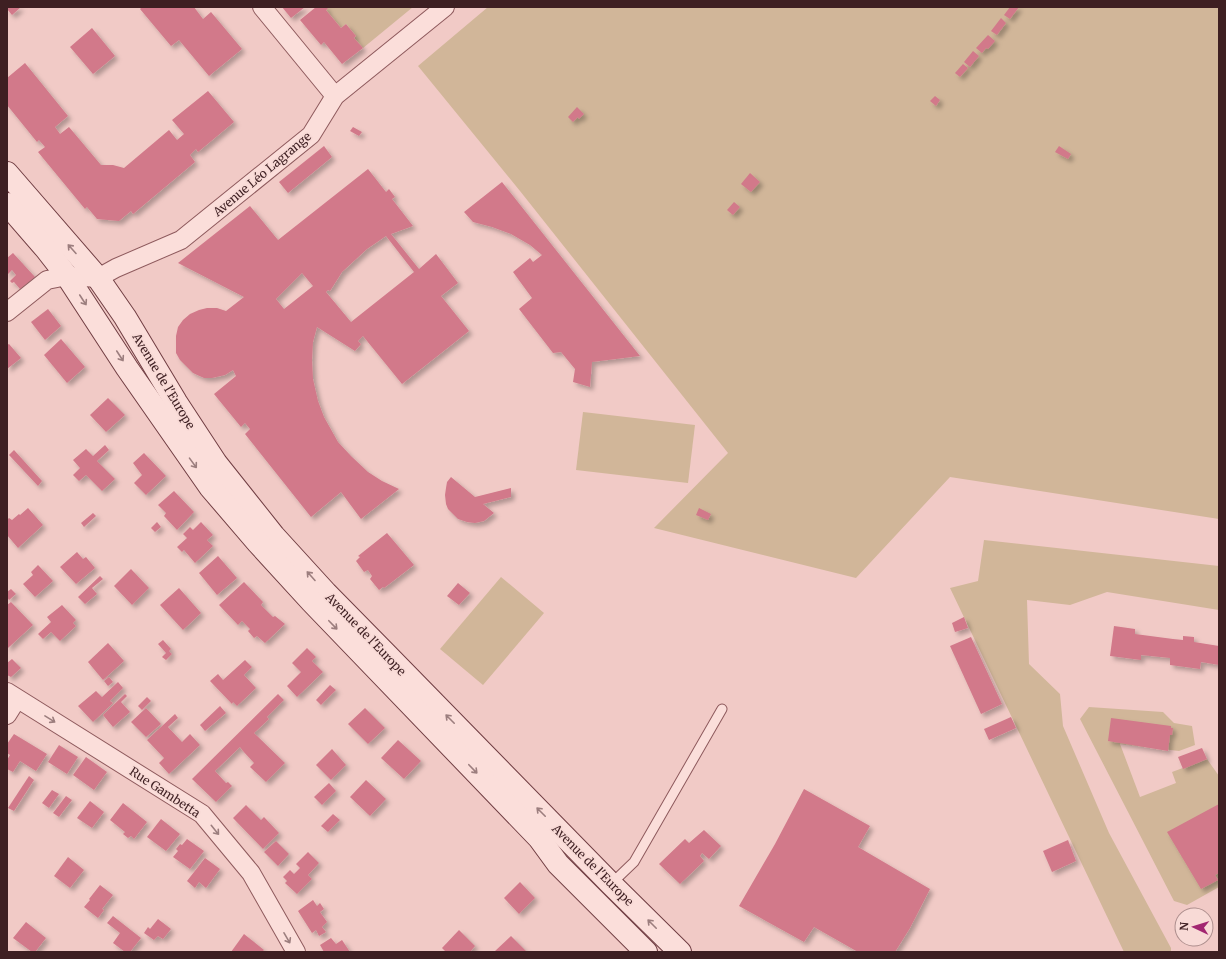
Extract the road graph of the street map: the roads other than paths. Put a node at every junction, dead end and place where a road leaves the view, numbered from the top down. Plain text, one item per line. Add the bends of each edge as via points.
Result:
1 (262, 7) edge
2 (445, 7) edge
3 (335, 96) junction
4 (7, 173) edge
5 (7, 204) edge
6 (67, 276) junction
7 (98, 278) junction
8 (7, 312) edge
9 (12, 696) edge
10 (722, 709) dead end
11 (7, 715) edge
12 (603, 892) junction
13 (296, 952) edge
14 (646, 952) edge
15 (680, 952) edge

1 - 3 street
2 - 3 street, Avenue Léo Lagrange
3 - 7 street, Avenue Léo Lagrange via 311,135 181,240
7 -> 4 main road, Avenue de l'Europe
5 - 6 main road, Avenue de l'Europe
6 - 7 street
6 - 8 street via 47,280
6 -> 12 main road, Avenue de l'Europe via 172,434 215,492 258,543 539,838 558,864
12 -> 7 main road, Avenue de l'Europe via 274,536 216,463
9 - 11 street
9 -> 13 street, Rue Gambetta via 202,814 251,874
10 - 12 lane via 634,862
12 - 14 main road, Avenue de l'Europe
15 -> 12 main road, Avenue de l'Europe

